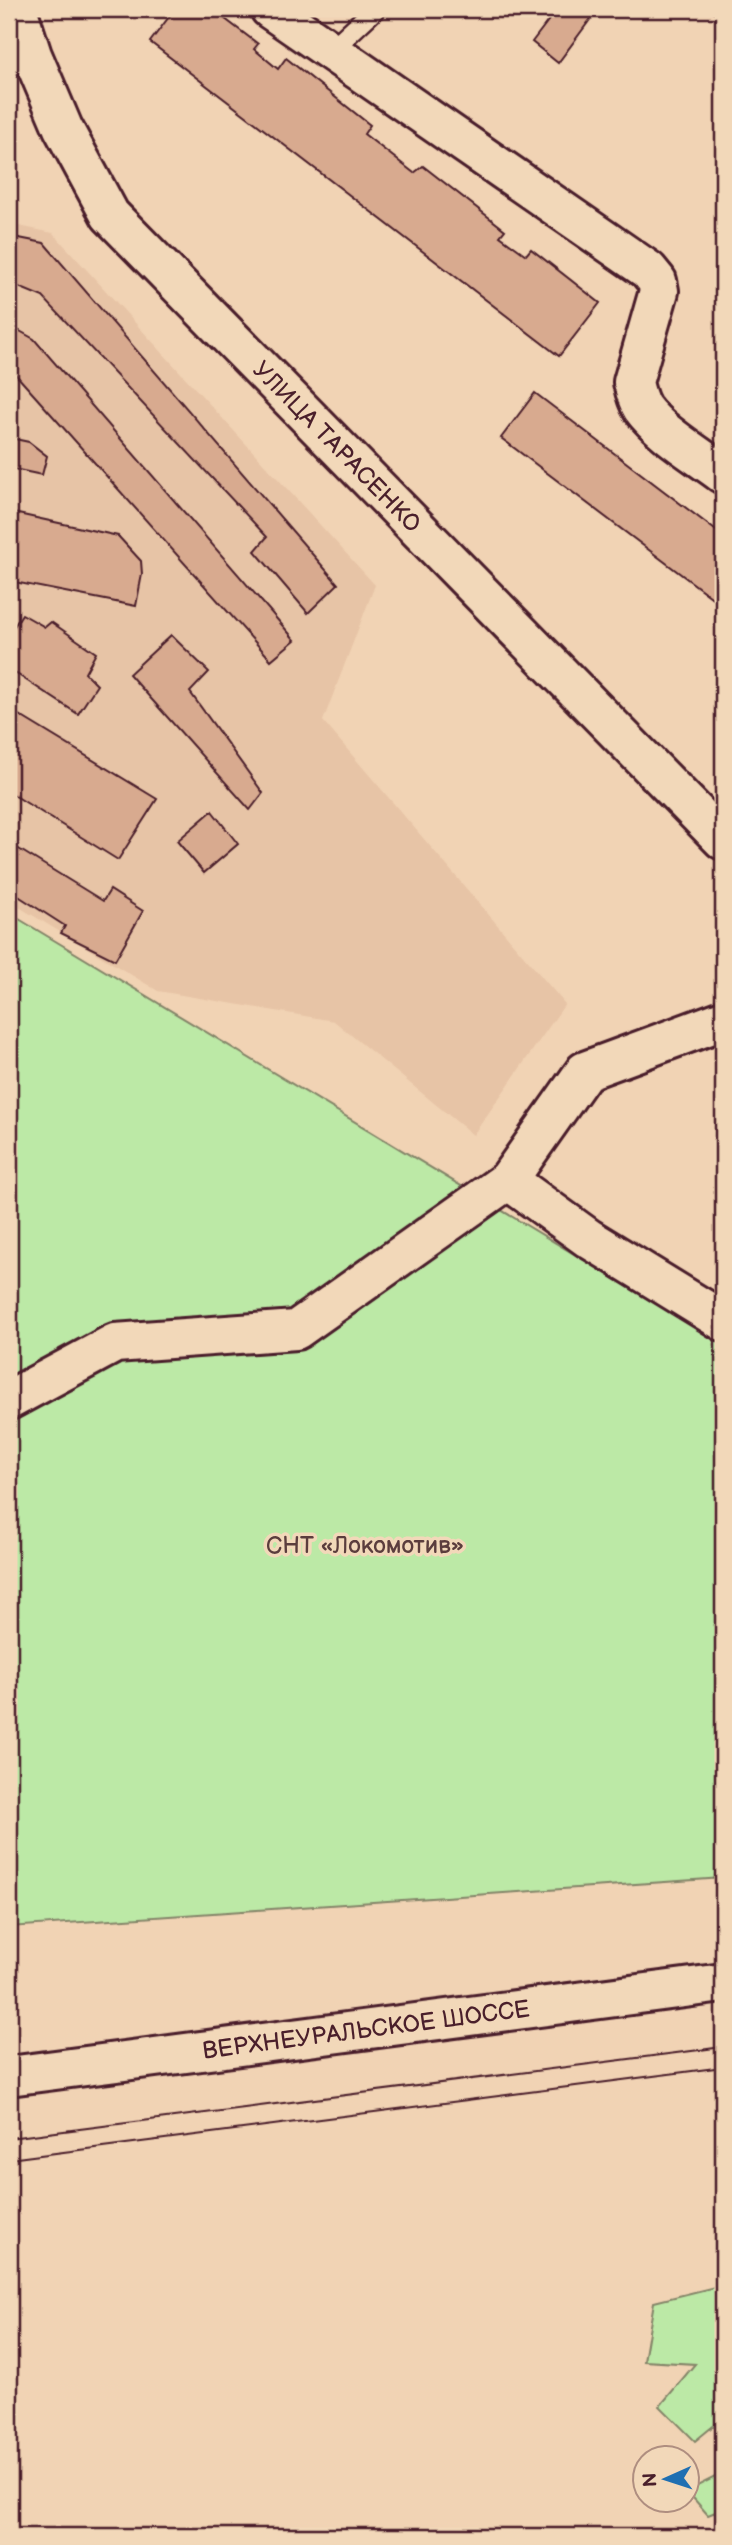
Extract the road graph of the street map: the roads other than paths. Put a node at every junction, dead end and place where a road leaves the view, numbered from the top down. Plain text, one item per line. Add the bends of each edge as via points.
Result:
1 (17, 9) edge
2 (270, 9) edge
3 (375, 9) edge
4 (330, 51) junction
5 (723, 474) edge
6 (723, 840) edge
7 (723, 1020) edge
8 (508, 1180) junction
9 (723, 1321) edge
10 (9, 1400) edge
11 (723, 1983) edge
12 (9, 2076) edge

1 - 6 street, УЛИЦА ТАРАСЕНКО via 63,128 110,215
2 - 4 street
3 - 4 lane
4 - 5 street via 648,270 659,291 633,382 636,394 656,423
7 - 8 street via 585,1071
8 - 9 street via 588,1238
8 - 10 street via 296,1330 116,1343
11 - 12 street, ВЕРХНЕУРАЛЬСКОЕ ШОССЕ

